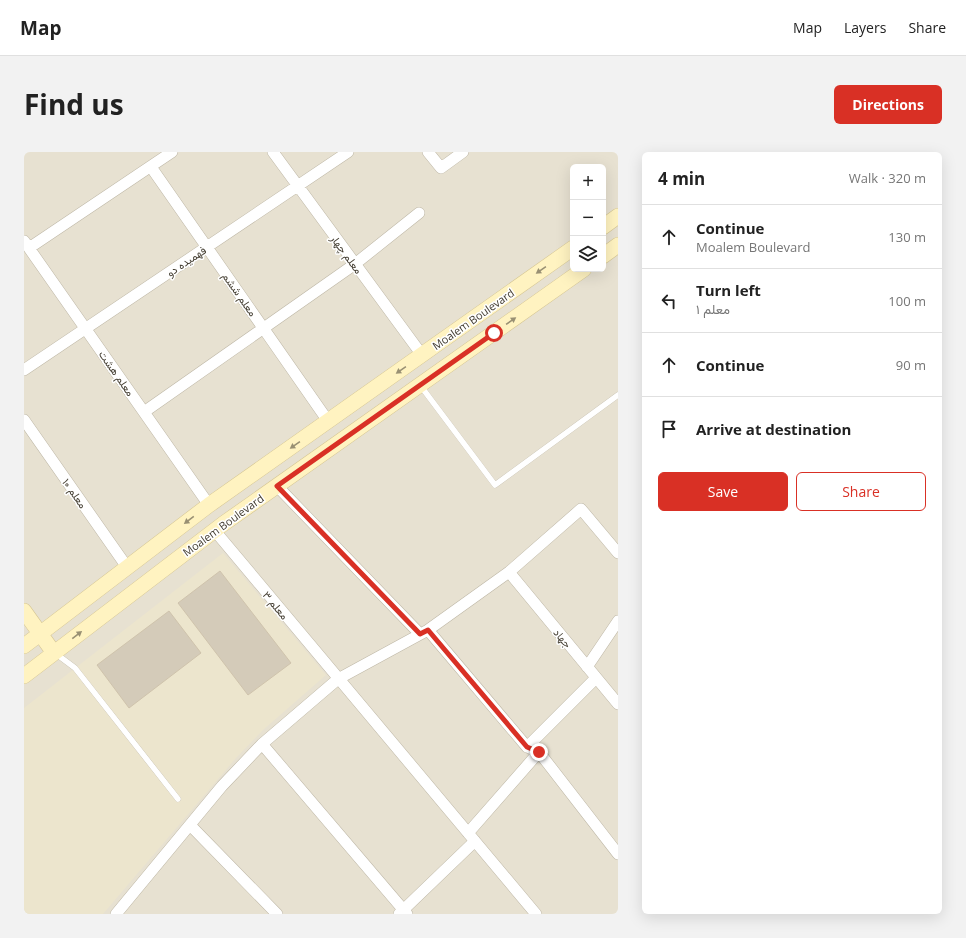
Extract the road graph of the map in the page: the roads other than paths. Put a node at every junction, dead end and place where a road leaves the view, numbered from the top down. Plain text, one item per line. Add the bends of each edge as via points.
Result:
1 (172, 152) edge
2 (273, 152) edge
3 (348, 152) edge
4 (428, 152) edge
5 (463, 152) edge
6 (151, 167) junction
7 (297, 185) junction
8 (419, 213) dead end
9 (618, 216) edge
10 (606, 225) edge
11 (27, 245) edge
12 (618, 245) edge
13 (206, 246) junction
14 (570, 250) edge
15 (606, 254) edge
16 (355, 264) junction
17 (580, 272) edge
18 (85, 328) junction
19 (263, 328) junction
20 (422, 355) junction
21 (24, 370) edge
22 (420, 385) junction
23 (618, 395) edge
24 (144, 412) junction
25 (24, 420) edge
26 (328, 421) junction
27 (277, 486) junction
28 (209, 505) junction
29 (214, 531) junction
30 (618, 553) edge
31 (127, 567) junction
32 (509, 572) junction
33 (24, 611) edge
34 (618, 622) edge
35 (424, 632) junction
36 (40, 634) junction
37 (24, 646) edge
38 (54, 653) junction
39 (587, 667) junction
40 (24, 676) edge
41 (596, 678) junction
42 (338, 679) junction
43 (618, 704) edge
44 (262, 744) junction
45 (527, 747) junction
46 (539, 752) junction
47 (178, 799) dead end
48 (190, 825) junction
49 (471, 837) junction
50 (618, 854) edge
51 (403, 912) edge
52 (116, 914) edge
53 (277, 914) edge
54 (536, 914) edge

1 - 6 street
2 - 7 street, معلم چهار
3 - 7 street, فهمیده دو
4 - 5 street via 441,168
6 - 11 street
6 - 13 street, معلم ششم
7 - 13 street, فهمیده دو
7 - 16 street, معلم چهار
8 - 16 street
9 - 10 main road
11 - 18 street, معلم هشت
12 - 15 main road
13 - 18 street, فهمیده دو
13 - 19 street, معلم ششم
14 -> 20 main road, Moalem Boulevard
16 - 19 street
16 - 20 street, معلم چهار
22 -> 17 main road, Moalem Boulevard
18 - 21 street, فهمیده دو
18 - 24 street, معلم هشت
19 - 24 street
19 - 26 street, معلم ششم
20 -> 26 main road, Moalem Boulevard
22 - 23 lane via 495,485
22 - 27 main road, Moalem Boulevard
24 - 28 street, معلم هشت
25 - 31 street, معلم ۱۰
26 -> 28 main road, Moalem Boulevard
27 - 29 main road, Moalem Boulevard
27 - 35 street
28 -> 31 main road, Moalem Boulevard
38 -> 29 main road, Moalem Boulevard
29 - 42 street, معلم ۳
30 - 32 street via 580,509
31 - 36 main road, Moalem Boulevard
32 - 35 street
32 - 39 street, جهاد
33 - 36 main road
34 - 39 street
35 - 42 street
35 - 45 street
36 - 37 main road, Moalem Boulevard
36 - 38 main road
38 - 40 main road, Moalem Boulevard
38 - 47 lane via 75,668
39 - 41 street, جهاد
41 - 43 street, جهاد
41 - 45 street
42 - 44 street
42 - 49 street, معلم ۳
44 - 48 street
44 - 51 street
45 - 46 street
46 - 49 street
46 - 50 street
48 - 52 street
48 - 53 street
49 - 51 street
49 - 54 street, معلم ۳

